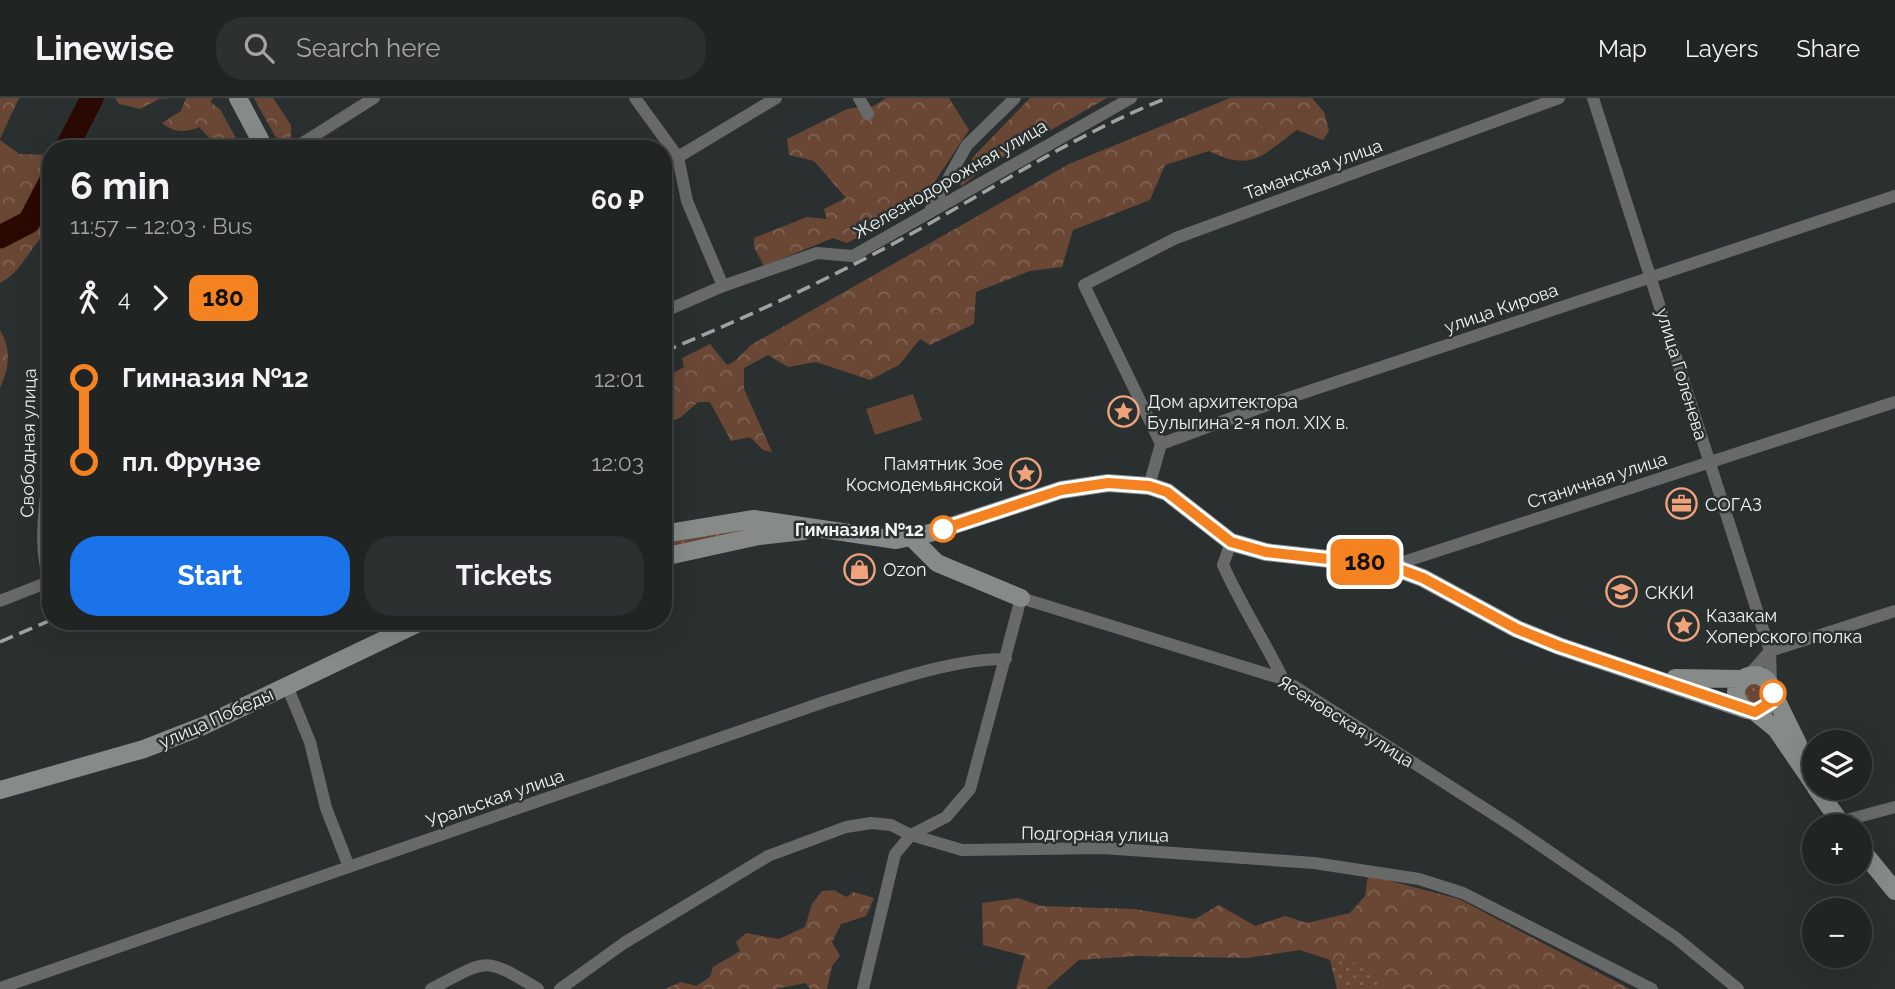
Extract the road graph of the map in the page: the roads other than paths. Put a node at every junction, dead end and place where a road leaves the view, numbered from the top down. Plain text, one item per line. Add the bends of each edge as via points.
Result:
1 (238, 98) edge
2 (374, 98) edge
3 (635, 98) edge
4 (776, 98) edge
5 (859, 98) edge
6 (1015, 98) edge
7 (1131, 98) edge
8 (1559, 98) edge
9 (1593, 98) edge
10 (868, 114) dead end
11 (260, 140) edge
12 (307, 140) edge
13 (666, 140) edge
14 (672, 149) edge
15 (678, 157) junction
16 (1895, 196) edge
17 (930, 211) junction
18 (1652, 276) junction
19 (723, 286) junction
20 (672, 308) edge
21 (1895, 402) edge
22 (1161, 444) junction
23 (1709, 461) junction
24 (1149, 486) junction
25 (825, 529) junction
26 (672, 533) edge
27 (912, 538) junction
28 (1231, 542) junction
29 (672, 555) edge
30 (1391, 566) junction
31 (42, 584) edge
32 (1021, 598) junction
33 (0, 601) edge
34 (1895, 611) edge
35 (405, 630) edge
36 (1770, 651) junction
37 (1006, 659) junction
38 (1630, 670) junction
39 (1745, 677) junction
40 (1283, 680) junction
41 (287, 686) junction
42 (1772, 689) junction
43 (1751, 711) junction
44 (1802, 751) edge
45 (1802, 766) edge
46 (0, 790) edge
47 (1895, 807) edge
48 (1858, 814) edge
49 (911, 835) junction
50 (1872, 863) edge
51 (349, 867) junction
52 (1895, 891) edge
53 (0, 988) edge
54 (431, 989) edge
55 (538, 989) edge
56 (557, 989) edge
57 (863, 989) edge
58 (1652, 989) edge
59 (1738, 989) edge

1 - 11 main road
2 - 12 street
3 - 13 street
4 - 15 street
5 - 10 street
6 - 17 street via 967,145
7 - 17 street, Железнодорожная улица
8 - 22 street, Таманская улица via 1176,238 1084,285
9 - 18 street, улица Голенева
14 - 15 street
15 - 19 street via 687,201
16 - 18 street, улица Кирова
17 - 19 street, Железнодорожная улица via 853,256 817,253
18 - 22 street, улица Кирова
18 - 23 street, улица Голенева
19 - 20 street, Железнодорожная улица
21 - 23 street, Станичная улица
22 - 24 street
23 - 30 street, Станичная улица
23 - 36 street, улица Голенева
24 - 27 main road via 1108,483 1061,490
24 - 28 main road via 1167,492
25 - 26 main road via 754,519
25 - 27 main road via 875,538
25 - 29 main road via 759,536
27 - 32 main road, Ясеновская улица via 937,563
28 - 30 main road via 1266,552
28 - 40 street via 1223,565
30 - 38 main road via 1423,578 1517,629
31 - 33 street
32 - 37 street
32 - 40 street, Ясеновская улица
34 - 36 street
35 - 41 main road, улица Победы
36 - 39 street
36 - 42 street, улица Голенева
37 - 49 street via 970,789 946,817
37 - 51 street, Уральская улица via 915,676 824,702
38 - 39 main road via 1687,679
38 - 43 main road
39 - 42 main road via 1758,675
39 - 43 main road via 1736,696
40 - 59 street, Ясеновская улица via 1516,828 1676,938
41 - 46 main road, улица Победы via 144,749
41 - 51 street via 310,741 326,808
42 - 43 main road via 1771,702
42 - 44 main road, улица Голенева
43 - 45 main road via 1776,729
47 - 48 street
49 - 56 street, Подгорная улица via 891,825 871,823 846,827 768,856
49 - 57 street via 892,860
49 - 58 street, Подгорная улица via 962,850 1103,848 1314,863 1419,879 1463,893
50 - 52 main road
51 - 53 street, Уральская улица
54 - 55 street via 482,964 500,966

